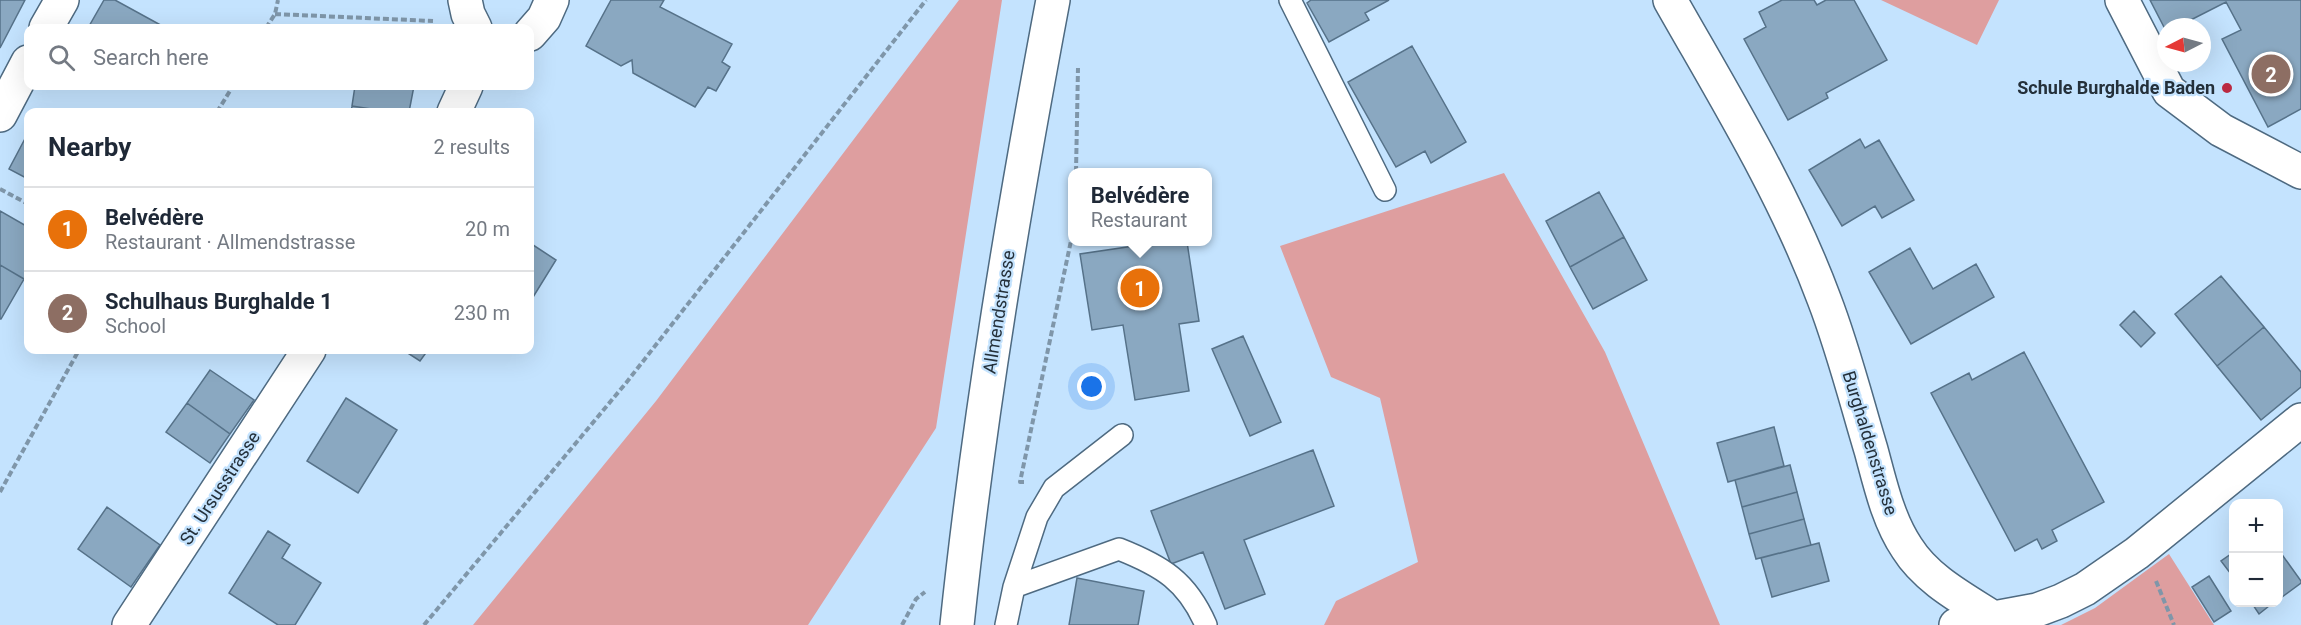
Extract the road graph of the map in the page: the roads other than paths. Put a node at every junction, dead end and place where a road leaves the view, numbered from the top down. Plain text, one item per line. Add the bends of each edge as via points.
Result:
1 (62, 0) edge
2 (465, 0) edge
3 (552, 0) edge
4 (1053, 0) edge
5 (1290, 0) edge
6 (1670, 0) edge
7 (2122, 0) edge
8 (48, 24) edge
9 (473, 24) edge
10 (534, 29) edge
11 (24, 70) edge
12 (464, 90) edge
13 (456, 108) edge
14 (0, 115) edge
15 (2301, 172) edge
16 (1385, 190) dead end
17 (306, 354) edge
18 (2301, 420) edge
19 (1122, 435) dead end
20 (1014, 586) junction
21 (1995, 619) junction
22 (129, 625) edge
23 (957, 625) edge
24 (1006, 625) edge
25 (1206, 625) edge
26 (1956, 625) edge

1 - 8 street
2 - 9 street
3 - 10 street
4 - 23 street, Allmendstrasse via 984,401
5 - 16 lane
6 - 21 street, Burghaldenstrasse via 1805,251 1844,357 1896,528 1907,548 1935,578
7 - 15 street via 2169,91 2221,130
11 - 14 street
12 - 13 street
17 - 22 street, St. Ursusstrasse
18 - 21 street via 2137,553 2085,589 2037,610
19 - 20 lane via 1054,488 1037,517
20 - 24 lane
20 - 25 lane via 1119,549 1153,562 1185,588
21 - 26 street

